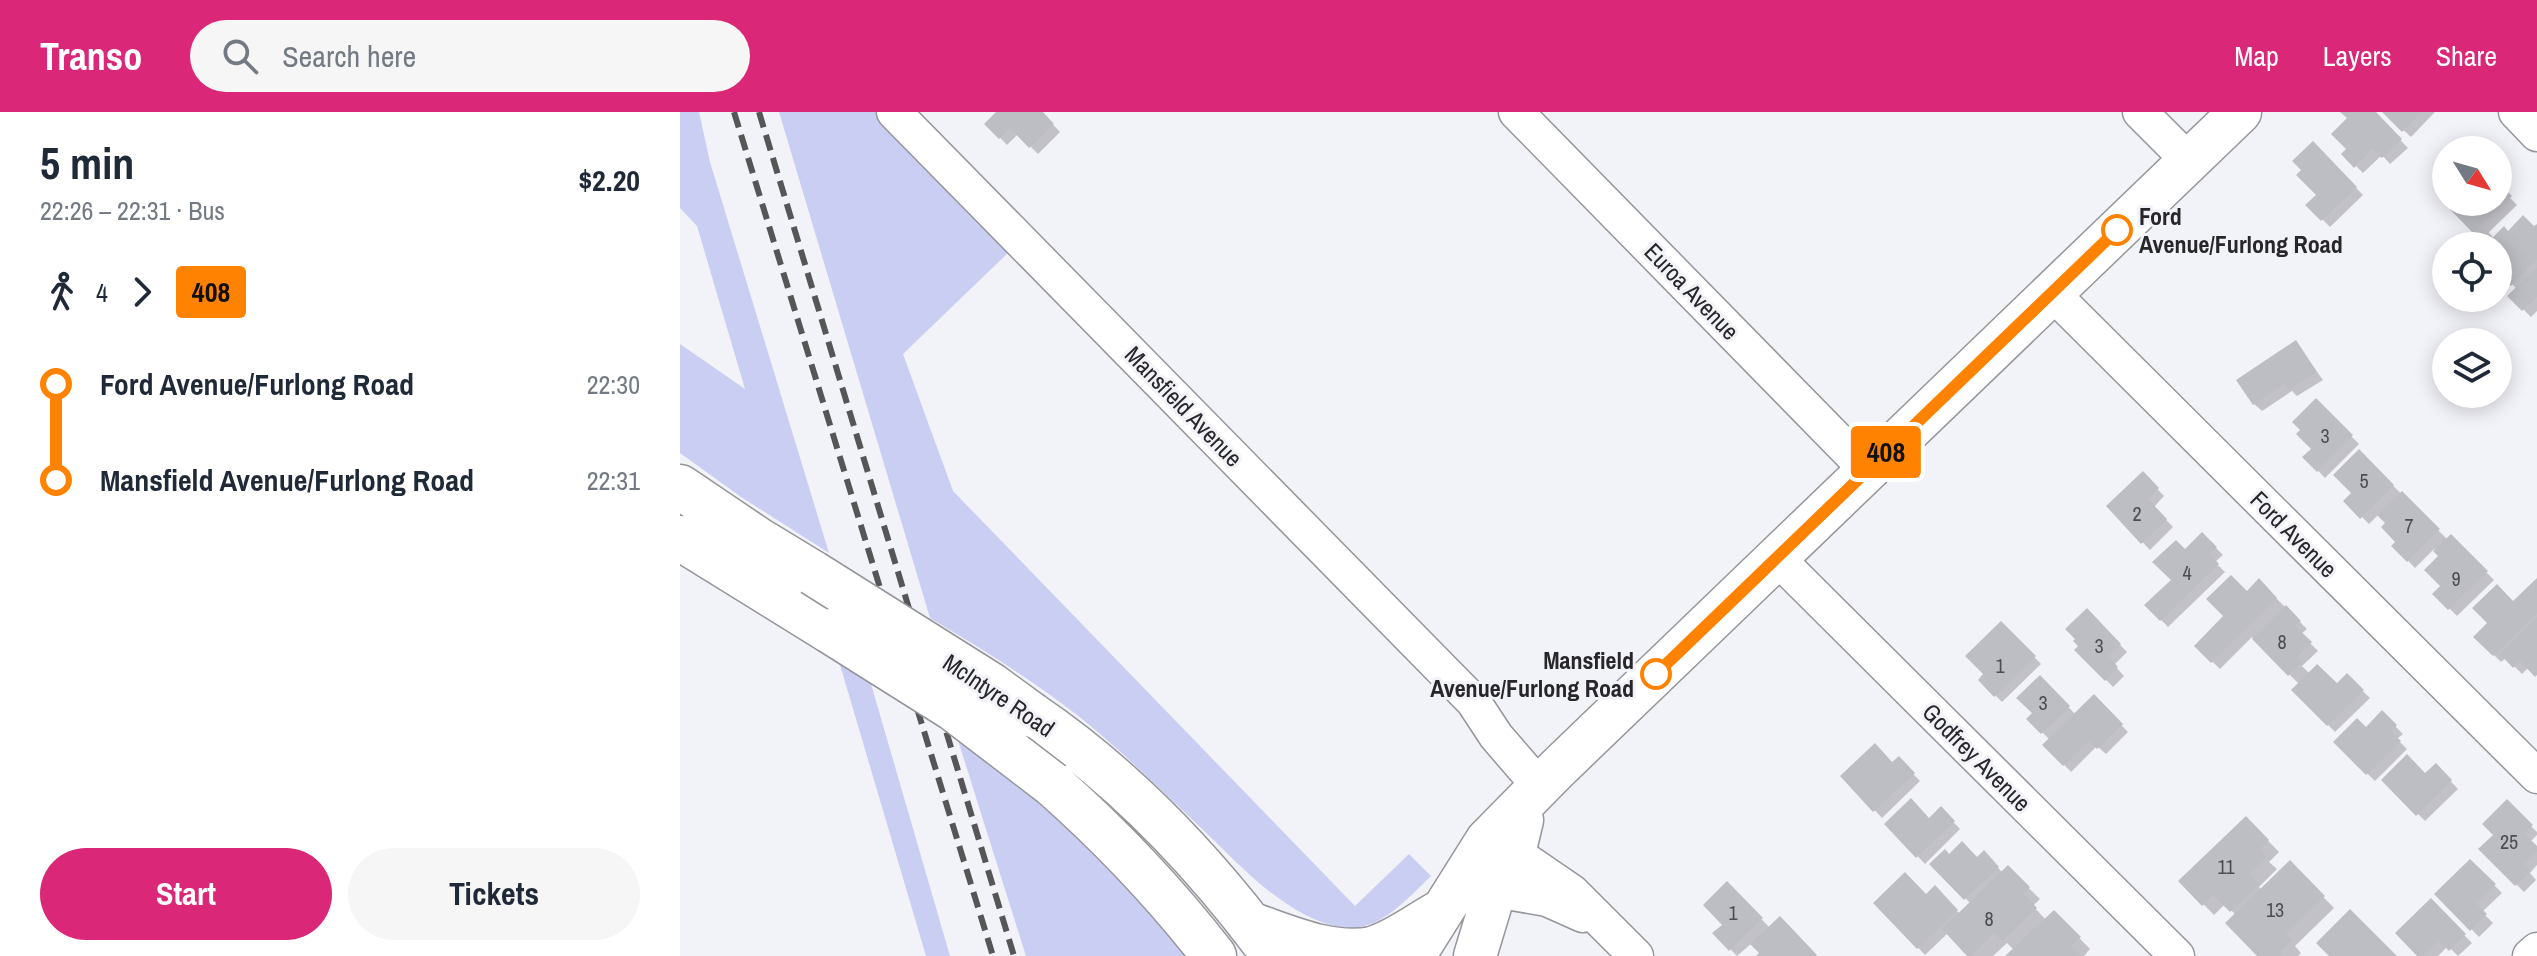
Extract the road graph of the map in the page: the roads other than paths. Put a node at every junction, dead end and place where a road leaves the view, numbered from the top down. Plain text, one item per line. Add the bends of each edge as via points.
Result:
1 (894, 112) edge
2 (1516, 112) edge
3 (2140, 112) edge
4 (2240, 112) edge
5 (2516, 112) edge
6 (2537, 134) edge
7 (2189, 161) junction
8 (2051, 292) junction
9 (1867, 470) junction
10 (680, 487) edge
11 (687, 549) edge
12 (1777, 558) junction
13 (2537, 776) edge
14 (1541, 787) junction
15 (1512, 851) junction
16 (1495, 890) junction
17 (1444, 909) junction
18 (1605, 925) junction
19 (1262, 940) edge
20 (2537, 950) edge
21 (1214, 956) edge
22 (1414, 956) edge
23 (1475, 956) edge
24 (1636, 956) edge
25 (2177, 956) edge
26 (2530, 956) edge

1 - 14 street, Mansfield Avenue via 1473,701 1508,724
2 - 9 street, Euroa Avenue
3 - 7 street
4 - 7 street
5 - 6 street
7 - 8 street
8 - 9 street
8 - 13 street, Ford Avenue
9 - 12 street
10 - 19 main road, McIntyre Road, bridge via 1032,715 1163,827
11 - 21 main road, McIntyre Road, bridge via 954,709 1052,784 1135,862
12 - 14 street
12 - 25 street, Godfrey Avenue
14 - 15 street
14 - 17 street via 1487,840
15 - 16 street
15 - 18 street via 1572,892
16 - 18 street via 1547,899
16 - 23 street
17 - 19 street via 1388,941 1356,952
17 - 22 street
18 - 24 street
20 - 26 street

